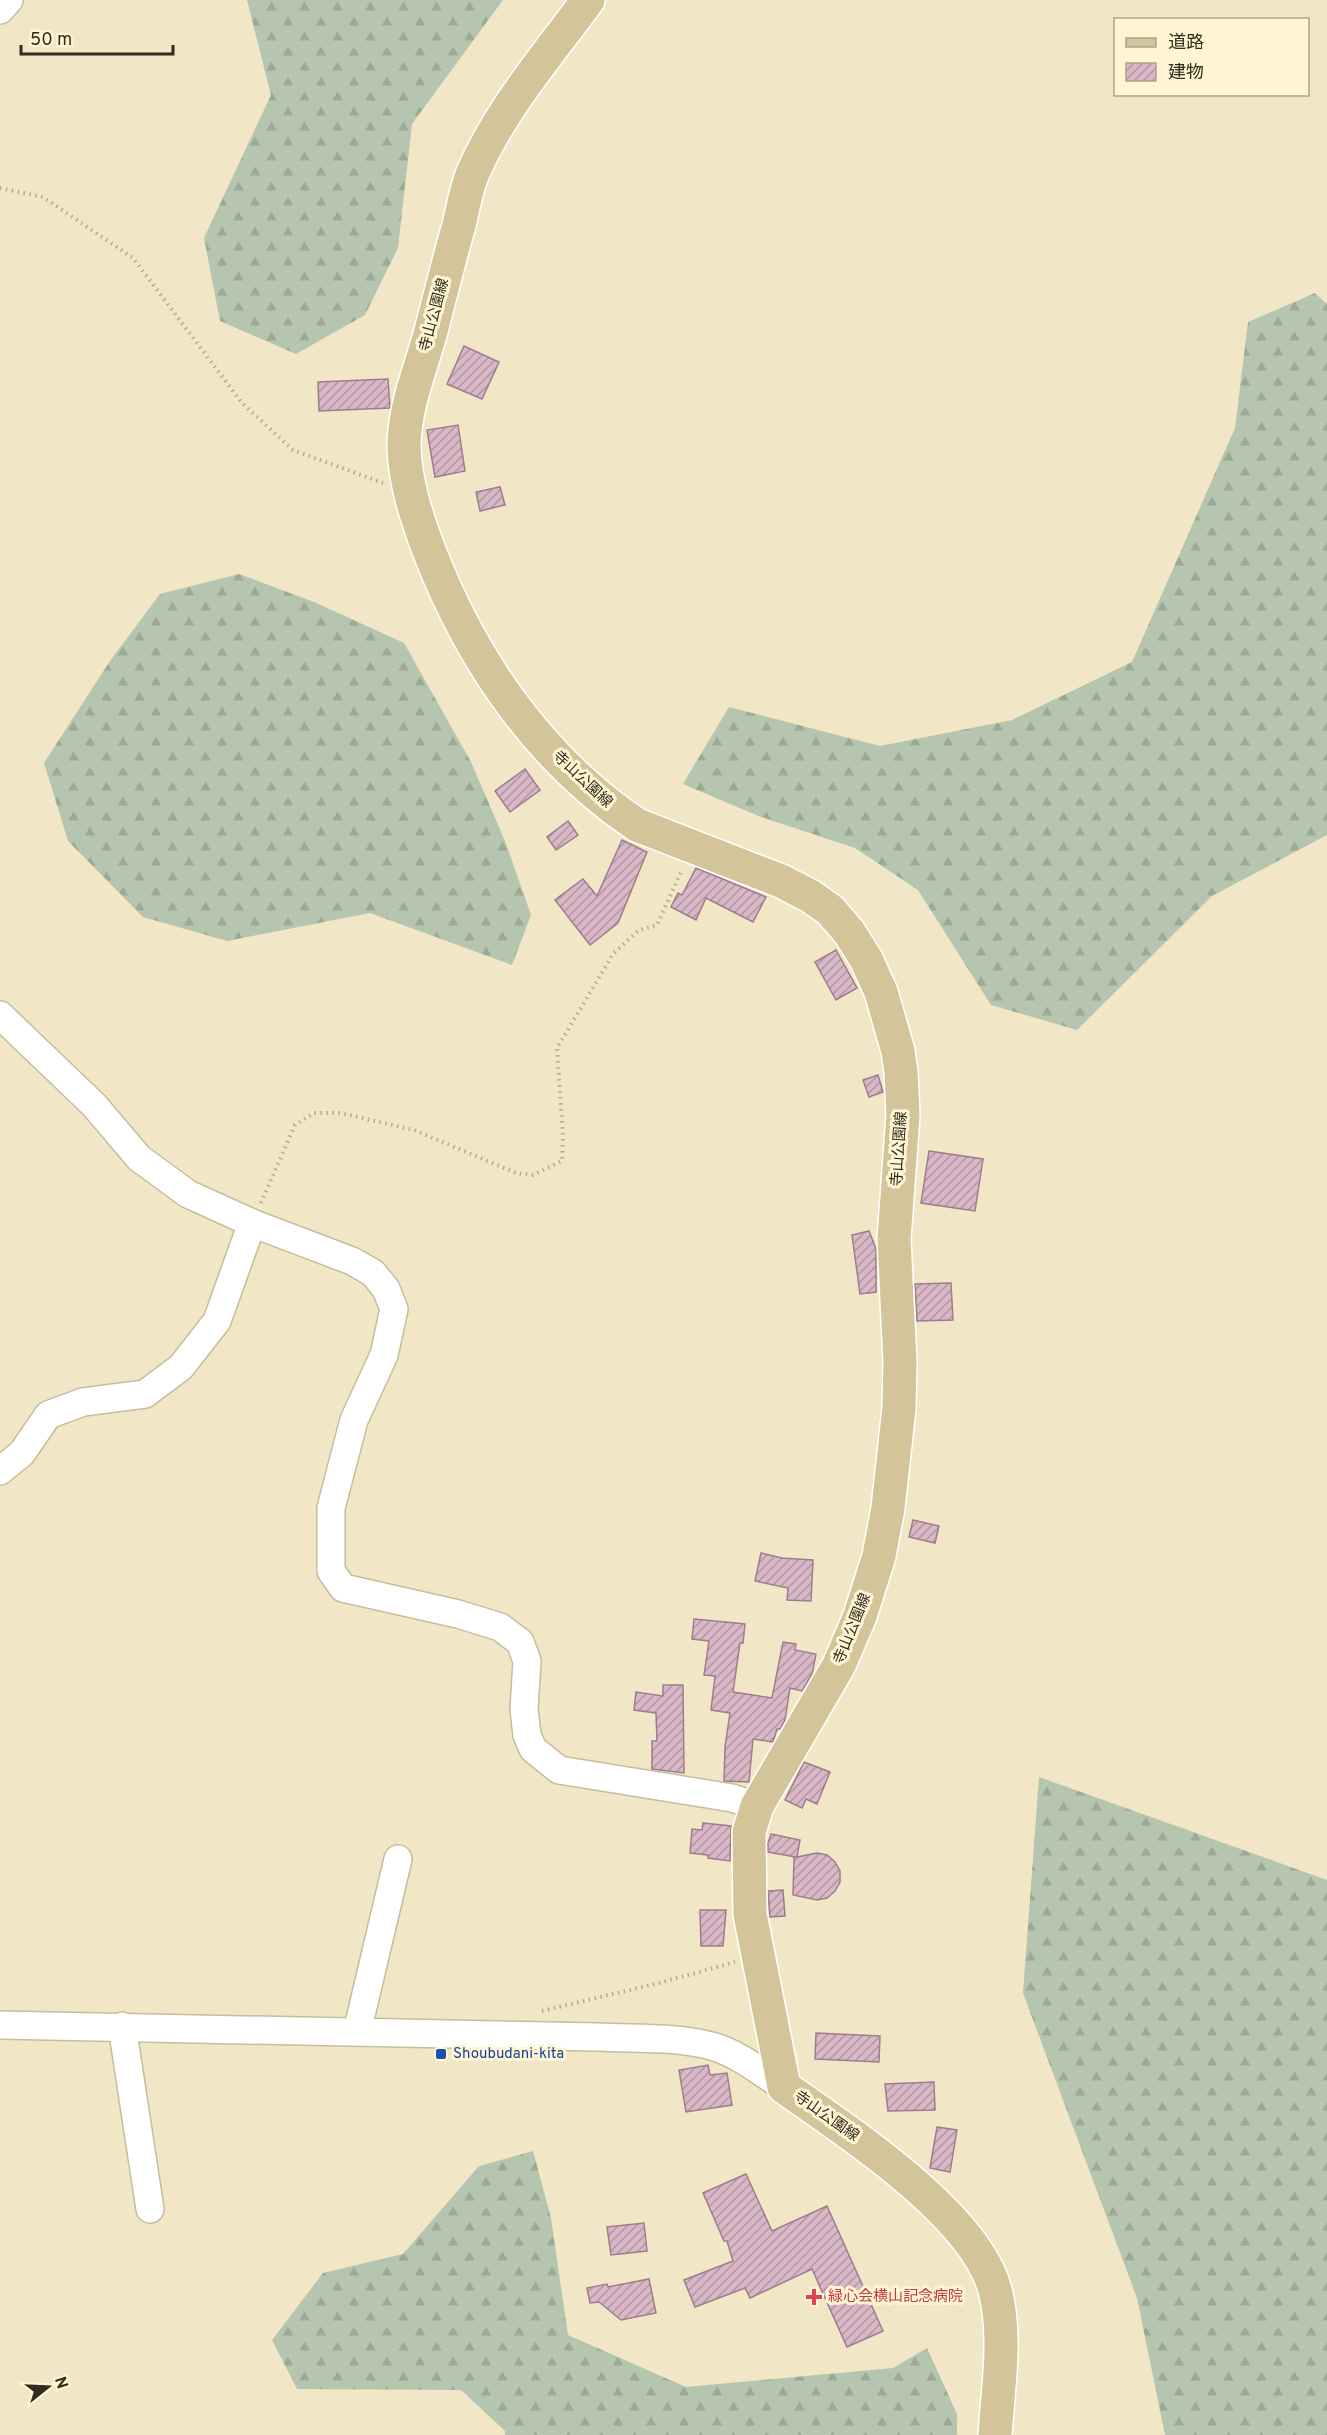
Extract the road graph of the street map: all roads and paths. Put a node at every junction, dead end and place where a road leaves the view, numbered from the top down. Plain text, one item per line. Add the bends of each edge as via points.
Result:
1 (9, 0) edge
2 (588, 0) edge
3 (0, 10) edge
4 (0, 188) edge
5 (409, 492) junction
6 (693, 846) junction
7 (0, 1015) edge
8 (252, 1223) junction
9 (0, 1471) edge
10 (757, 1806) junction
11 (398, 1858) dead end
12 (740, 1961) dead end
13 (533, 2013) dead end
14 (0, 2025) edge
15 (122, 2026) junction
16 (357, 2032) junction
17 (783, 2087) junction
18 (150, 2209) dead end
19 (995, 2435) edge

1 - 3 street
2 - 5 main road, 寺山公園線 via 494,131 472,176 412,395 404,446
4 - 5 path via 43,197 133,258 242,403 293,450
5 - 6 main road, 寺山公園線 via 462,627 517,712 558,759 616,811 637,825
6 - 8 path via 657,925 639,930 613,954 556,1048 562,1161 533,1174 516,1173 414,1131 340,1113 314,1113 295,1125
6 - 10 main road, 寺山公園線 via 781,881 830,910 866,959 881,992 901,1072 903,1115 894,1239 899,1408 879,1556 839,1665
7 - 8 street via 94,1105 139,1158 188,1194
8 - 9 street via 218,1321 181,1367 145,1394 83,1401 48,1415 22,1453
8 - 10 street via 373,1273 386,1289 394,1309 384,1355 354,1420 331,1508 331,1571 343,1588 458,1614 500,1627 520,1642 527,1661 527,1735 533,1749 559,1770 732,1798
10 - 17 main road, 寺山公園線 via 749,1833 750,1914
11 - 16 street
12 - 13 path
14 - 15 street
15 - 16 street
15 - 18 street
16 - 17 street via 680,2041 715,2047
17 - 19 main road, 寺山公園線 via 864,2144 928,2197 968,2240 985,2267 994,2288 1001,2330

